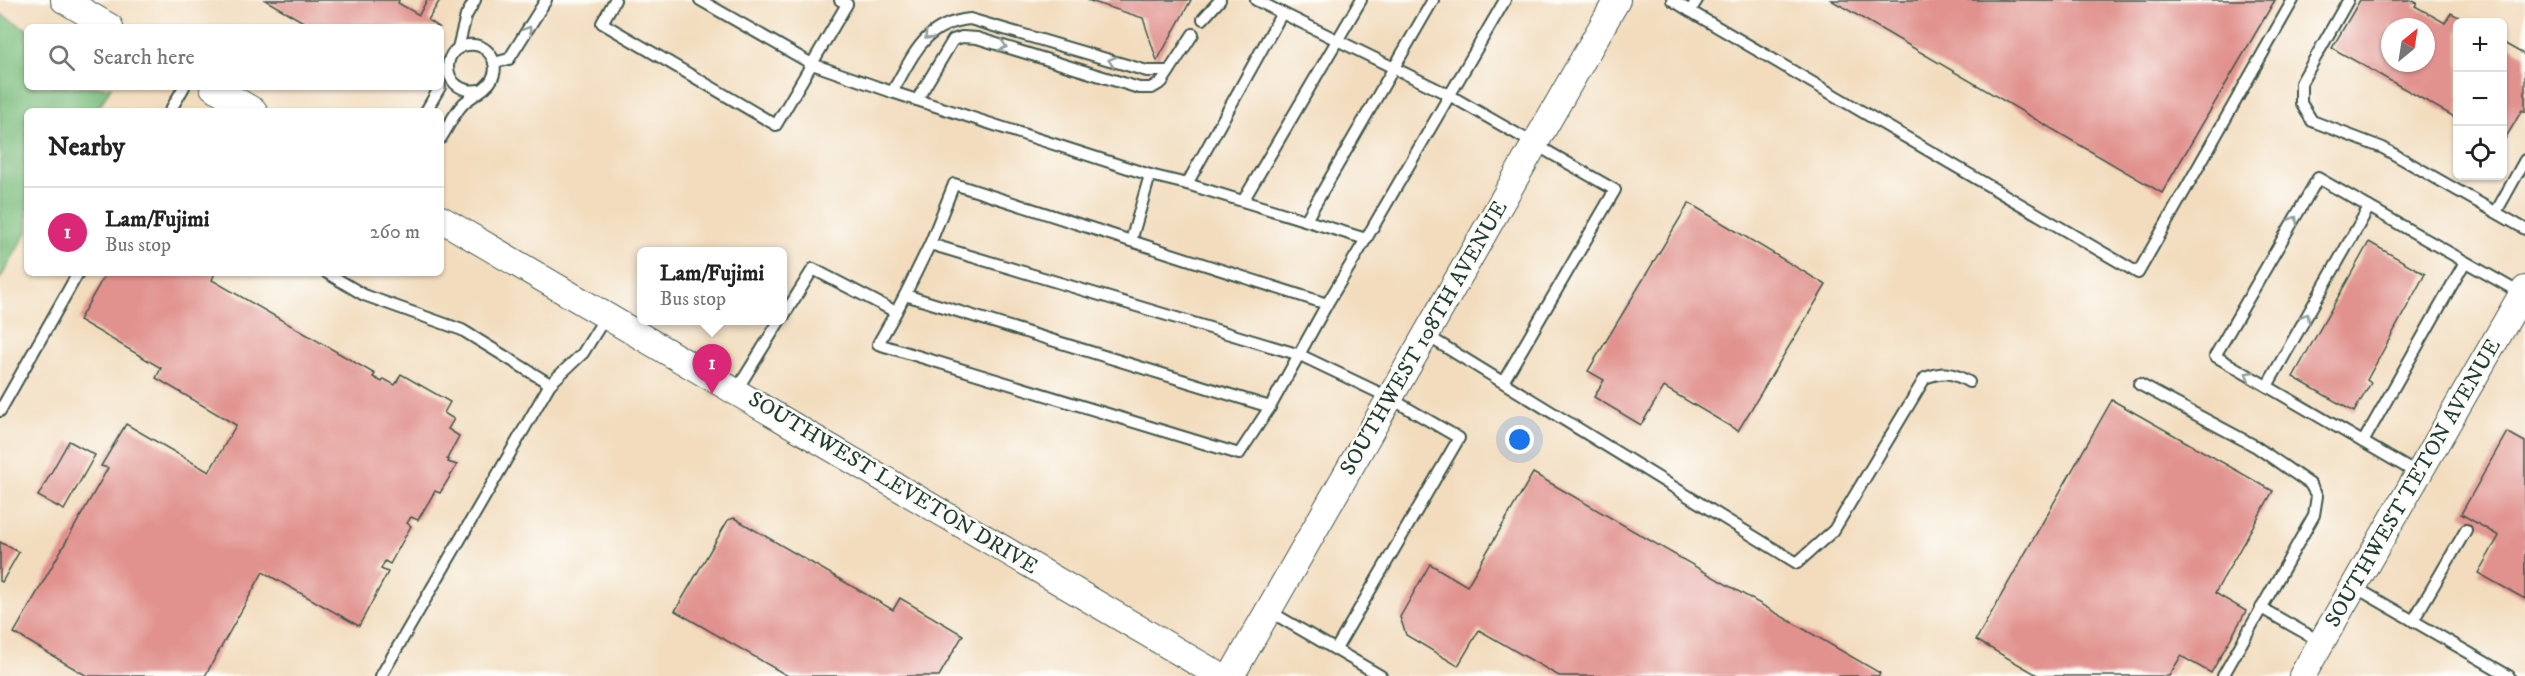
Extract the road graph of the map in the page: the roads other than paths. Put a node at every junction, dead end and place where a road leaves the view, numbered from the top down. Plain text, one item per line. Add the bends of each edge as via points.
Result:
1 (64, 0) edge
2 (475, 0) edge
3 (546, 0) edge
4 (615, 0) edge
5 (700, 0) edge
6 (840, 0) edge
7 (1220, 0) edge
8 (1256, 0) edge
9 (1361, 0) edge
10 (1433, 0) edge
11 (1505, 0) edge
12 (1617, 0) edge
13 (1672, 0) edge
14 (1697, 0) edge
15 (2293, 0) edge
16 (2348, 0) edge
17 (1690, 11) junction
18 (1282, 13) junction
19 (1203, 19) dead end
20 (105, 24) edge
21 (1193, 34) dead end
22 (1338, 40) junction
23 (458, 48) junction
24 (494, 63) junction
25 (812, 64) junction
26 (1394, 67) junction
27 (448, 71) junction
28 (1169, 71) junction
29 (444, 78) edge
30 (182, 90) edge
31 (218, 90) edge
32 (438, 90) edge
33 (480, 90) junction
34 (892, 92) junction
35 (1449, 95) junction
36 (917, 100) junction
37 (172, 108) edge
38 (249, 108) edge
39 (428, 108) edge
40 (444, 133) edge
41 (1535, 144) junction
42 (2525, 160) edge
43 (1150, 175) junction
44 (1187, 183) junction
45 (1243, 201) junction
46 (2368, 207) junction
47 (2496, 212) junction
48 (1306, 220) junction
49 (444, 221) edge
50 (2525, 229) edge
51 (1365, 239) junction
52 (1131, 241) junction
53 (930, 244) junction
54 (2465, 262) junction
55 (76, 276) edge
56 (332, 276) edge
57 (905, 295) junction
58 (2523, 297) edge
59 (1327, 304) junction
60 (787, 310) edge
61 (896, 312) junction
62 (606, 316) junction
63 (777, 325) edge
64 (1426, 334) junction
65 (1300, 355) junction
66 (1503, 381) junction
67 (1969, 382) dead end
68 (550, 384) junction
69 (2139, 384) dead end
70 (2266, 386) junction
71 (736, 391) junction
72 (1390, 398) junction
73 (1270, 406) junction
74 (0, 411) edge
75 (2363, 442) junction
76 (2418, 474) junction
77 (2466, 530) dead end
78 (2353, 586) junction
79 (2261, 608) junction
80 (1269, 610) junction
81 (2413, 621) junction
82 (2321, 642) junction
83 (1336, 649) junction
84 (381, 676) edge
85 (1220, 676) edge
86 (1231, 676) edge
87 (1381, 676) edge
88 (2223, 676) edge
89 (2302, 676) edge
90 (2509, 676) edge

1 - 20 street
2 - 23 lane via 466,16
24 -> 3 lane via 509,59
4 - 25 lane via 602,24 776,125
5 - 25 lane
6 - 25 lane via 847,4
7 - 19 lane
8 - 18 lane
9 - 22 lane
10 - 26 lane
11 - 35 lane
12 - 41 street, SOUTHWEST 108TH AVENUE
13 - 17 lane
14 - 17 lane
15 - 17 lane via 2138,273
16 - 47 lane via 2301,83 2301,103 2312,121 2383,148
18 - 22 lane
18 - 44 lane
21 - 28 lane
22 - 26 lane
22 - 45 lane
23 - 24 lane via 481,46
23 - 27 lane via 450,57
24 - 33 lane via 492,81
25 - 34 lane
26 - 35 lane
26 - 48 lane
27 - 29 lane
27 - 33 lane via 458,88
28 -> 34 lane via 1147,71 970,19 932,30
36 -> 28 lane via 953,40 962,37 977,38 1139,88 1152,88
30 - 37 lane
31 - 38 street
32 - 39 lane
33 - 40 lane via 462,105
34 - 36 lane
35 - 41 lane
35 - 51 lane
36 - 43 lane
41 - 64 street, SOUTHWEST 108TH AVENUE
41 - 66 lane via 1615,190
42 - 47 lane
43 - 44 lane
43 - 52 lane
44 - 45 lane
45 - 48 lane
46 - 54 lane
70 -> 46 lane
70 -> 46 lane via 2216,356 2318,178
47 - 50 lane
48 - 51 lane
49 - 62 street, SOUTHWEST LEVETON DRIVE
51 - 59 lane
52 - 53 lane via 954,184
52 - 59 lane
53 - 57 lane
53 - 65 lane
54 - 58 lane
54 - 75 lane
55 - 74 lane
56 - 68 lane via 364,294 462,330
57 - 61 lane
57 - 73 lane
58 - 76 street, SOUTHWEST TETON AVENUE
59 - 65 lane
60 - 61 lane via 813,269
61 - 73 lane via 878,344 1239,454
62 - 68 lane via 583,353
62 - 71 street, SOUTHWEST LEVETON DRIVE
63 - 71 lane
64 - 66 lane
64 - 72 street, SOUTHWEST 108TH AVENUE
65 - 72 lane
65 - 73 lane
66 - 67 lane via 1797,563 1834,531 1924,378 1953,373
68 - 84 lane
69 - 79 lane via 2255,446 2310,484 2317,496 2314,515
70 - 75 lane
71 - 85 street, SOUTHWEST LEVETON DRIVE
72 - 80 street, SOUTHWEST 108TH AVENUE
72 - 83 lane via 1459,438
75 - 76 lane
76 - 78 street, SOUTHWEST TETON AVENUE
77 - 81 lane
78 - 81 lane
78 - 82 street, SOUTHWEST TETON AVENUE
79 - 82 lane
79 - 88 lane
80 - 83 lane
80 - 86 street, SOUTHWEST 108TH AVENUE
81 - 90 lane
82 - 89 street, SOUTHWEST TETON AVENUE
83 - 87 lane

